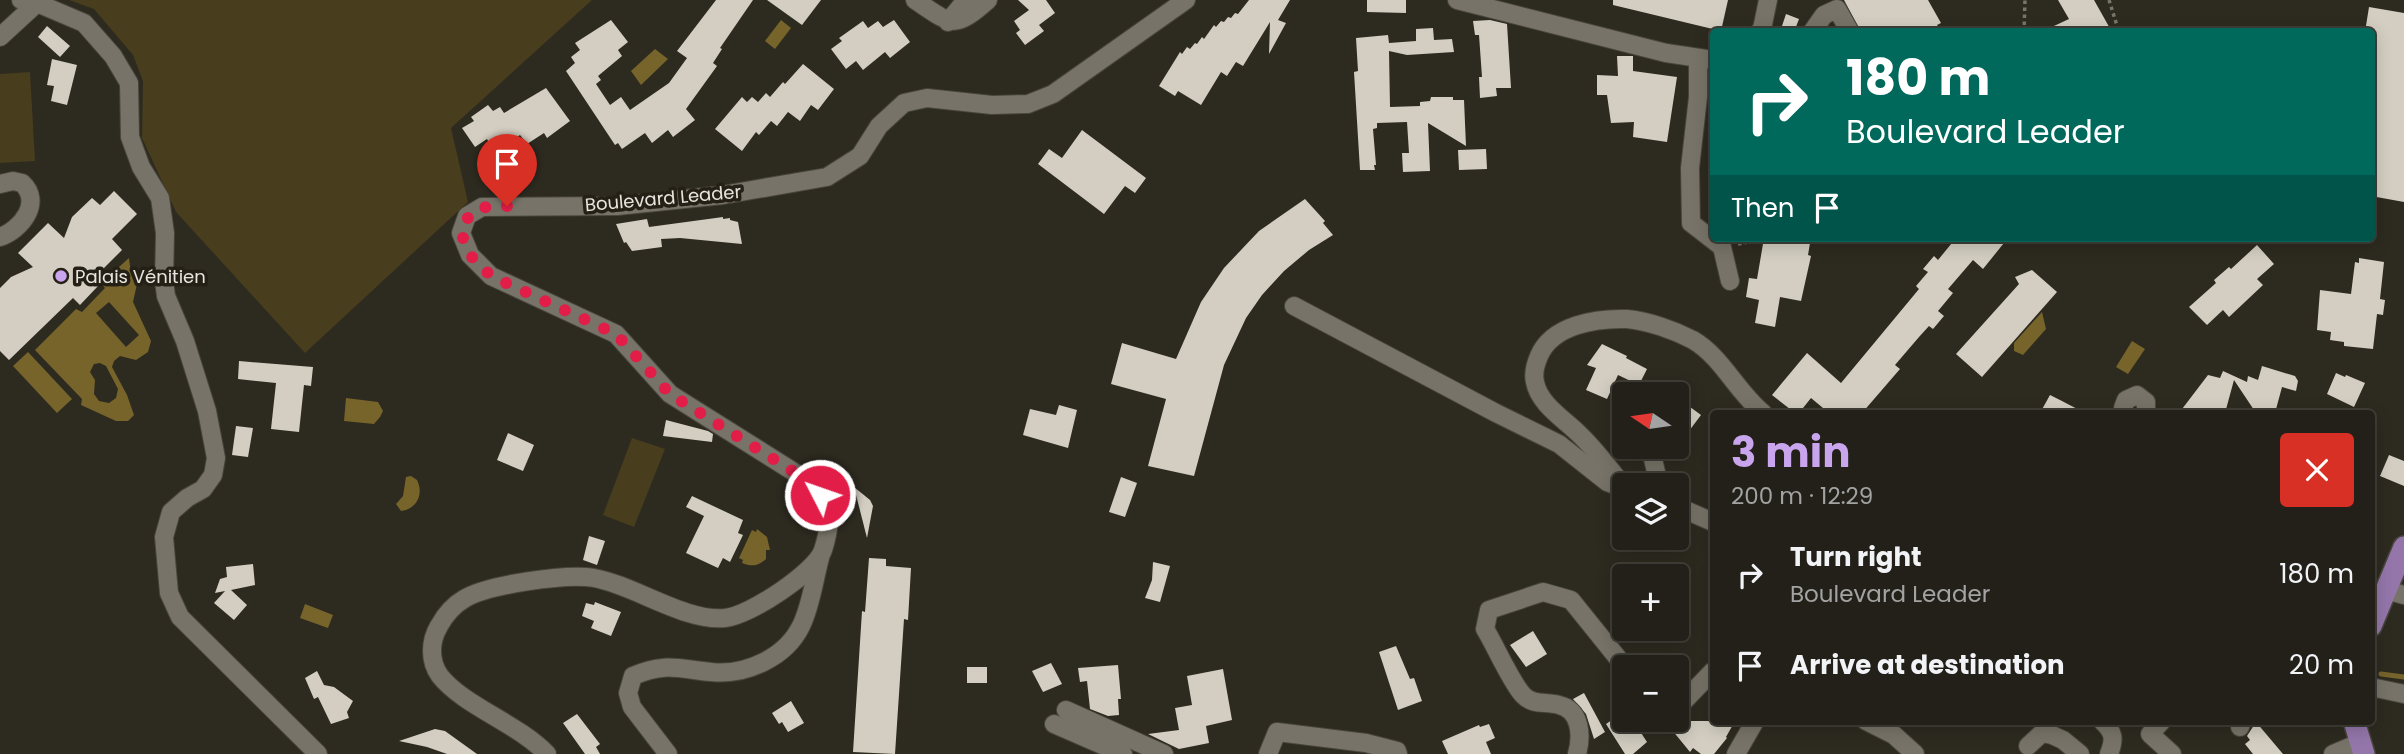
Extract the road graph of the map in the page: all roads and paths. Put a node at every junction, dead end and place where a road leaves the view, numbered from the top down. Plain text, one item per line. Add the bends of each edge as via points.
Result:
1 (916, 0) edge
2 (966, 0) edge
3 (988, 0) edge
4 (1186, 0) edge
5 (1457, 0) edge
6 (1768, 0) edge
7 (2025, 0) edge
8 (2109, 0) edge
9 (29, 2) edge
10 (948, 22) junction
11 (1763, 28) edge
12 (1815, 28) edge
13 (1848, 28) edge
14 (2024, 28) edge
15 (2118, 28) edge
16 (0, 37) edge
17 (1706, 60) edge
18 (0, 184) edge
19 (0, 237) edge
20 (1710, 238) edge
21 (1716, 242) edge
22 (1730, 281) dead end
23 (1294, 306) dead end
24 (1759, 410) edge
25 (2124, 410) edge
26 (2146, 410) edge
27 (1612, 473) edge
28 (1612, 484) edge
29 (1689, 512) edge
30 (1710, 521) edge
31 (2404, 547) edge
32 (820, 558) junction
33 (2387, 596) edge
34 (2375, 618) edge
35 (1615, 655) edge
36 (1710, 674) edge
37 (2375, 688) edge
38 (2404, 694) edge
39 (1689, 696) edge
40 (1066, 709) dead end
41 (1054, 724) dead end
42 (1753, 725) edge
43 (1874, 725) edge
44 (2106, 725) edge
45 (2158, 725) edge
46 (2355, 725) edge
47 (2028, 746) dead end
48 (2362, 748) edge
49 (318, 754) edge
50 (547, 754) edge
51 (668, 754) edge
52 (1123, 754) edge
53 (1164, 754) edge
54 (1268, 754) edge
55 (1398, 754) edge
56 (1577, 754) edge
57 (1736, 754) edge
58 (1915, 754) edge
59 (2080, 754) edge
60 (2109, 754) edge
61 (2172, 754) edge
62 (2333, 754) edge

1 - 10 street
2 - 10 street
3 - 10 street via 972,15
4 - 32 street, Boulevard Leader via 1053,94 1028,104 926,98 904,103 879,126 860,156 827,177 723,195 617,206 482,207 467,216 461,233 470,255 491,276 616,334 670,394 805,479 820,495 830,519
5 - 17 street
6 - 11 street
7 - 14 path
8 - 15 path
9 - 16 street
9 - 49 street via 84,23 113,57 129,83 130,138 160,198 166,296 207,411 216,458 214,475 203,489 171,512 164,537 169,593 180,617
12 - 13 street via 1824,15 1837,9
17 - 20 street via 1690,168 1691,223
18 - 19 street via 22,183 32,203 30,211
21 - 22 street via 1722,247
23 - 28 street via 1559,444
24 - 27 street via 1694,341 1660,326 1627,319 1564,329 1545,343 1534,381 1541,397
25 - 26 street via 2126,400 2137,395 2146,402
29 - 30 street
31 - 33 main road
32 - 50 street via 750,611 725,618 698,615 594,578 566,577 465,598 446,613 434,633 431,657 440,675
32 - 51 street via 802,625 788,646 759,666 721,673 652,668 633,676 628,693 632,707
33 - 34 main road
35 - 56 street via 1571,600 1543,592 1489,610 1485,629 1523,694 1534,702 1561,705 1576,718 1581,737
36 - 39 street
37 - 38 street
40 - 53 street
41 - 52 street
42 - 57 street
43 - 58 street
44 - 60 street via 2114,741
45 - 61 street via 2150,734
46 - 48 main road
47 - 59 street via 2042,733
48 - 62 street
54 - 55 street via 1277,732 1366,743

